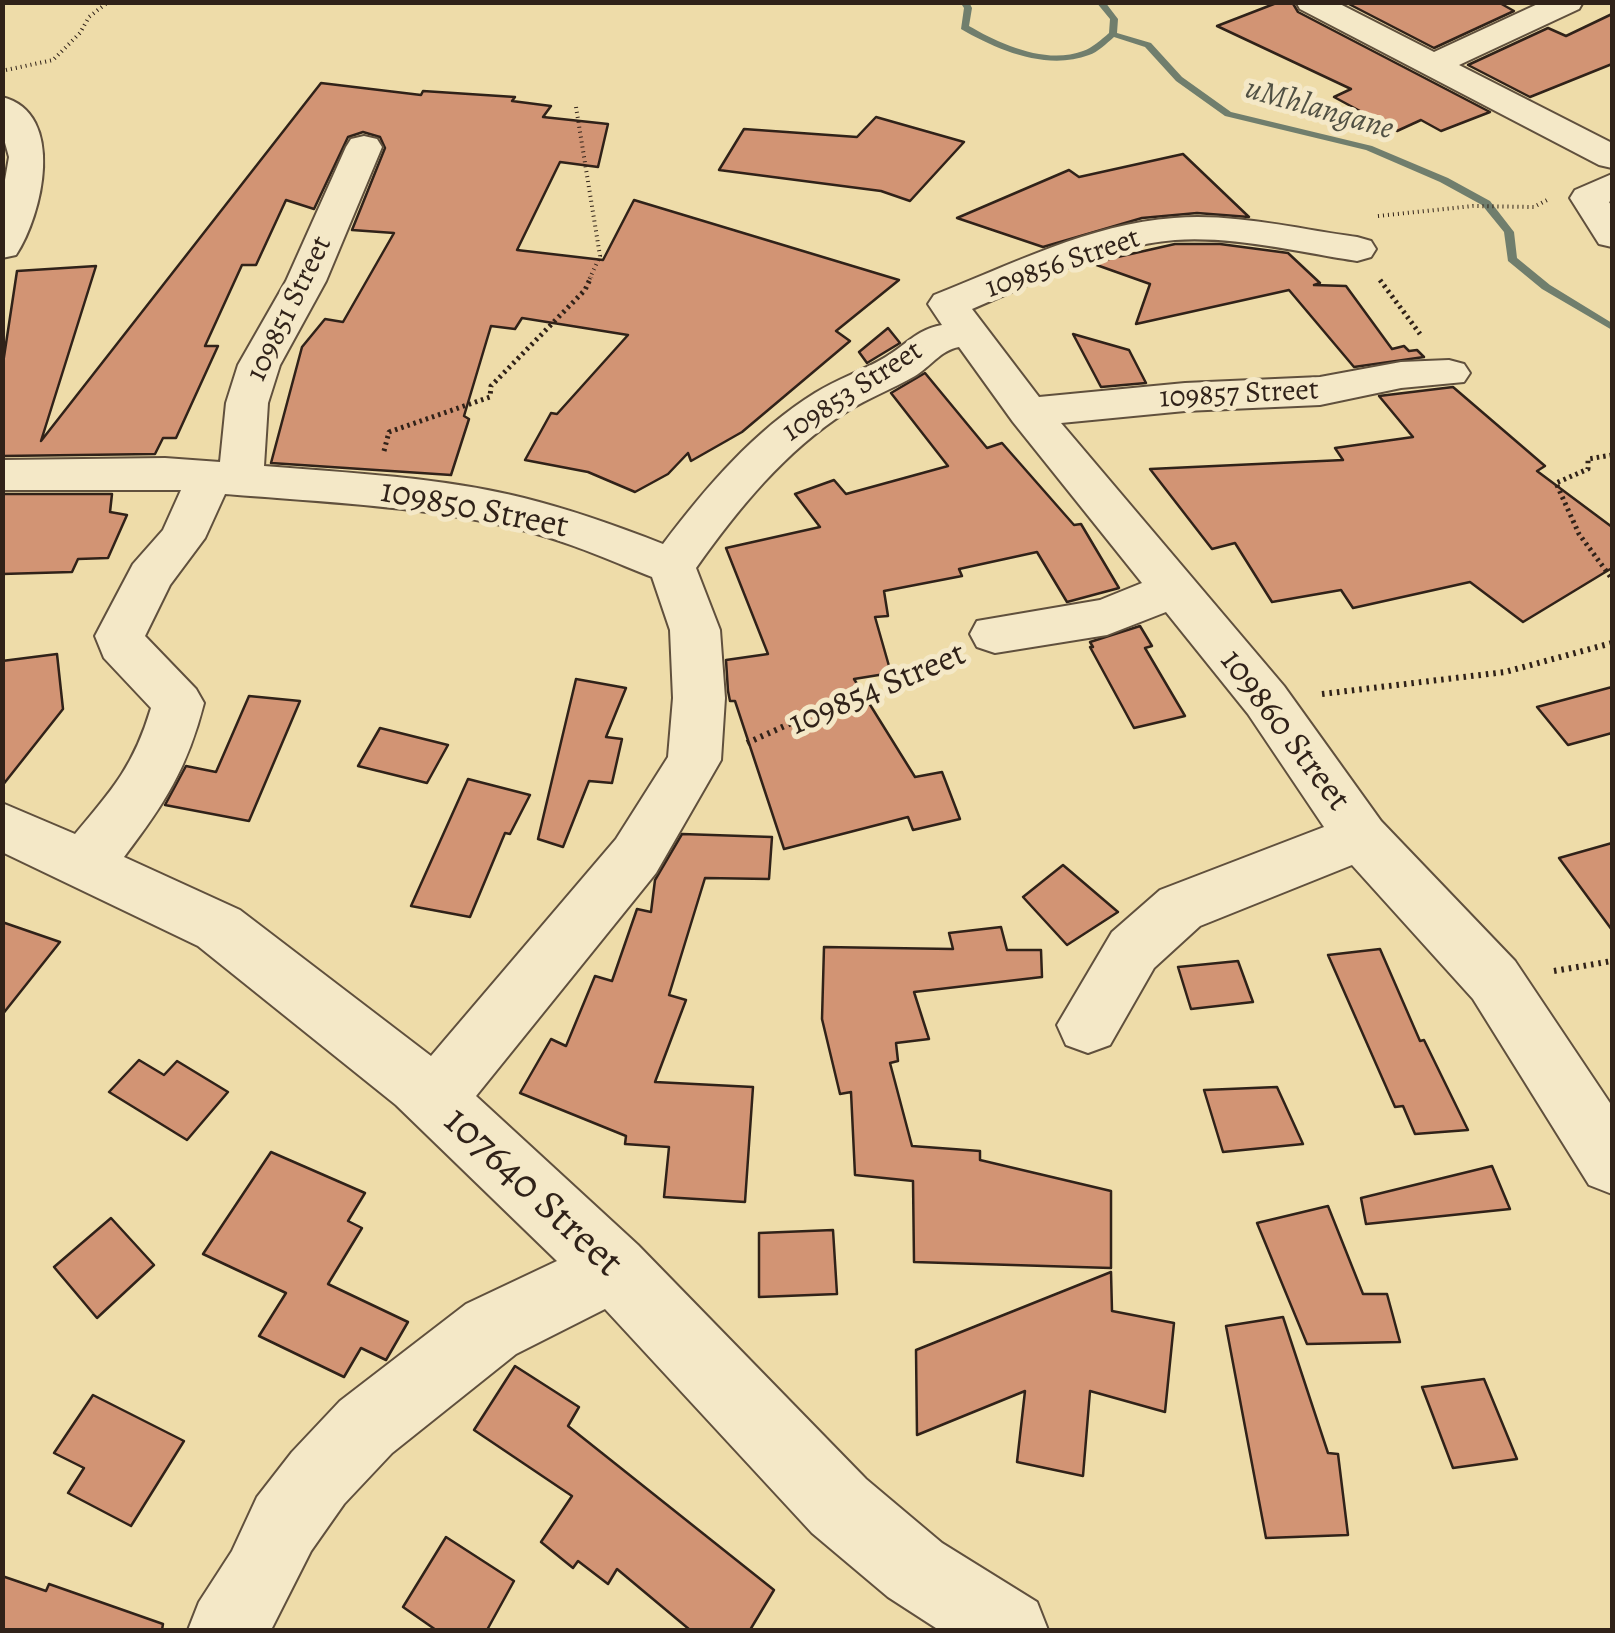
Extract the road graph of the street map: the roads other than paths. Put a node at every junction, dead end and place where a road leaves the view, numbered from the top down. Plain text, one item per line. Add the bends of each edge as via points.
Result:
1 (1311, 2) edge
2 (1568, 2) edge
3 (1433, 65) junction
4 (5, 115) edge
5 (364, 147) dead end
6 (1612, 157) edge
7 (1600, 192) edge
8 (1612, 236) edge
9 (2, 246) edge
10 (1358, 250) road end
11 (959, 318) junction
12 (1449, 374) road end
13 (1028, 412) junction
14 (2, 476) edge
15 (225, 477) junction
16 (672, 566) junction
17 (1174, 589) junction
18 (995, 634) road end
19 (2, 826) edge
20 (1361, 837) junction
21 (84, 865) junction
22 (1088, 1025) dead end
23 (434, 1100) junction
24 (1612, 1162) edge
25 (614, 1268) junction
26 (226, 1630) edge
27 (1010, 1630) edge

1 - 3 street
2 - 3 street
3 - 6 street
4 - 9 street via 27,143 30,166
5 - 15 street, 109851 Street via 306,281 260,364
7 - 8 street
10 - 11 street, 109856 Street via 1167,230 1088,250
11 - 13 street, 109860 Street
11 - 16 street, 109853 Street via 922,354 860,384 774,443
12 - 13 street, 109857 Street via 1401,375 1320,391
13 - 17 street, 109860 Street
14 - 15 street, 109850 Street
15 - 16 street, 109850 Street via 374,490 535,517
15 - 21 street, 109851 Street via 150,576 120,636 178,704 164,754
16 - 23 street via 695,630 694,760 636,856
17 - 18 street, 109854 Street via 1106,617
17 - 20 street, 109860 Street via 1266,700
19 - 21 street, 107640 Street
20 - 22 street via 1180,908 1133,950
20 - 24 street, 109860 Street via 1494,980
21 - 23 street, 107640 Street via 219,928
23 - 25 street, 107640 Street
25 - 26 street via 491,1329 366,1426 284,1524
25 - 27 street, 107640 Street via 839,1506 915,1570

